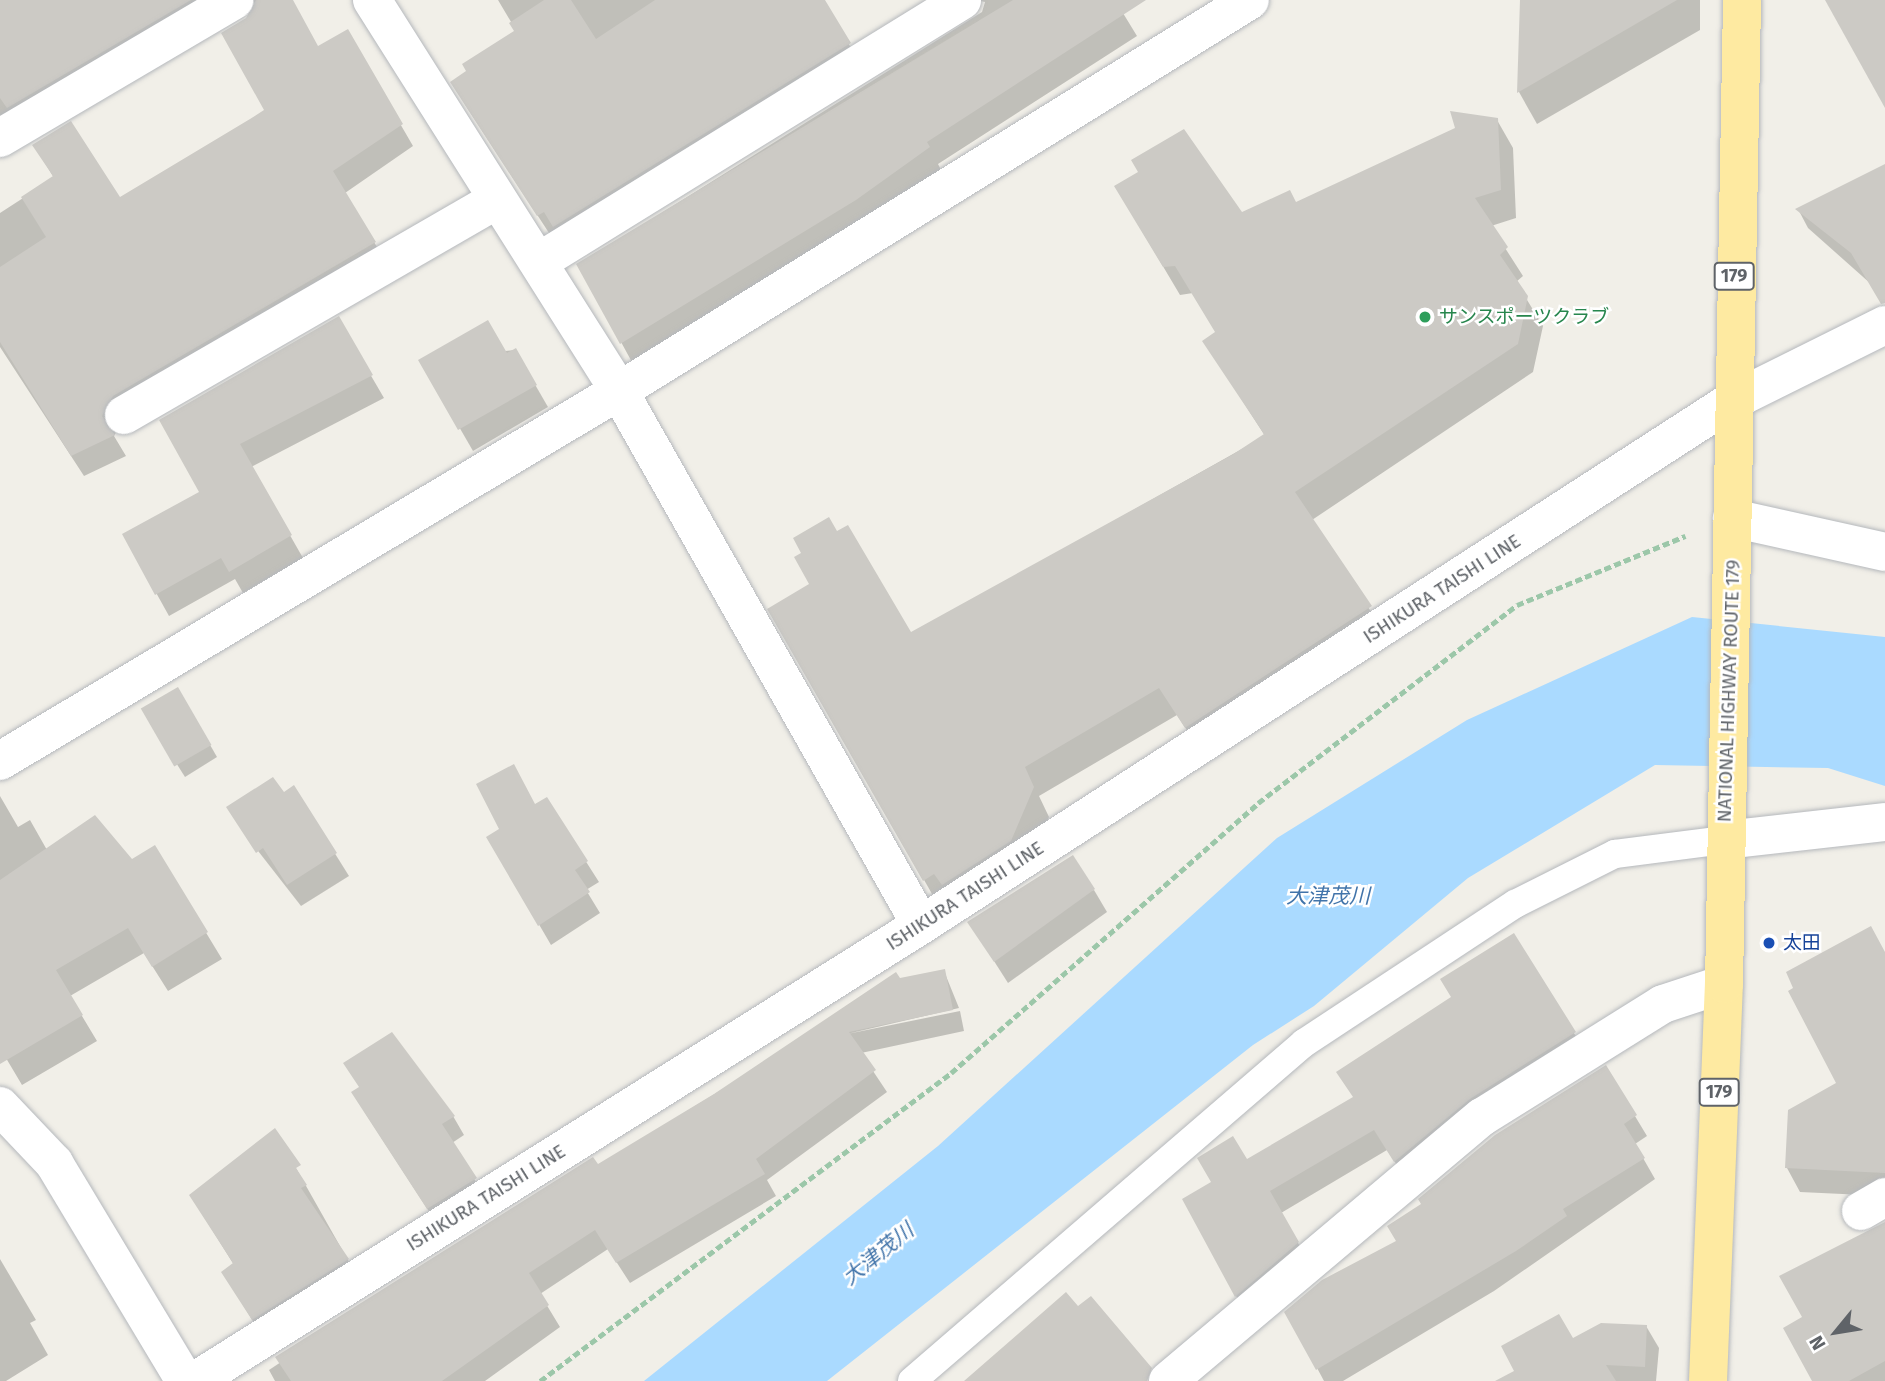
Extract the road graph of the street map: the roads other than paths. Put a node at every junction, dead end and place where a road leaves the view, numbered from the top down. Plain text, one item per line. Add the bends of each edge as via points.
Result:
1 (234, 0) edge
2 (372, 0) edge
3 (962, 0) edge
4 (1250, 0) edge
5 (1742, 0) edge
6 (0, 138) edge
7 (496, 200) junction
8 (540, 261) junction
9 (1885, 326) edge
10 (618, 391) junction
11 (1730, 402) junction
12 (124, 415) dead end
13 (1732, 535) junction
14 (1885, 552) edge
15 (0, 761) edge
16 (1726, 822) junction
17 (1885, 822) edge
18 (921, 925) junction
19 (1724, 984) junction
20 (0, 1106) edge
21 (185, 1381) edge
22 (195, 1381) edge
23 (912, 1381) edge
24 (1168, 1381) edge
25 (1708, 1381) edge

1 - 6 street
2 - 7 street
3 - 8 street
4 - 10 street
5 - 11 highway, NATIONAL HIGHWAY ROUTE 179 / 179
7 - 8 street
7 - 12 street
8 - 10 street
9 - 11 street, ISHIKURA TAISHI LINE
10 - 15 street
10 - 18 street
11 - 13 highway, NATIONAL HIGHWAY ROUTE 179 / 179
11 - 18 street, ISHIKURA TAISHI LINE
13 - 14 street
13 - 16 highway, NATIONAL HIGHWAY ROUTE 179 / 179
16 - 17 street
16 - 19 highway, NATIONAL HIGHWAY ROUTE 179 / 179
16 - 23 lane via 1615,854 1515,904 1304,1043
18 - 22 street, ISHIKURA TAISHI LINE
19 - 24 street via 1663,1004 1482,1116
19 - 25 highway, NATIONAL HIGHWAY ROUTE 179 / 179
20 - 21 street via 54,1163

